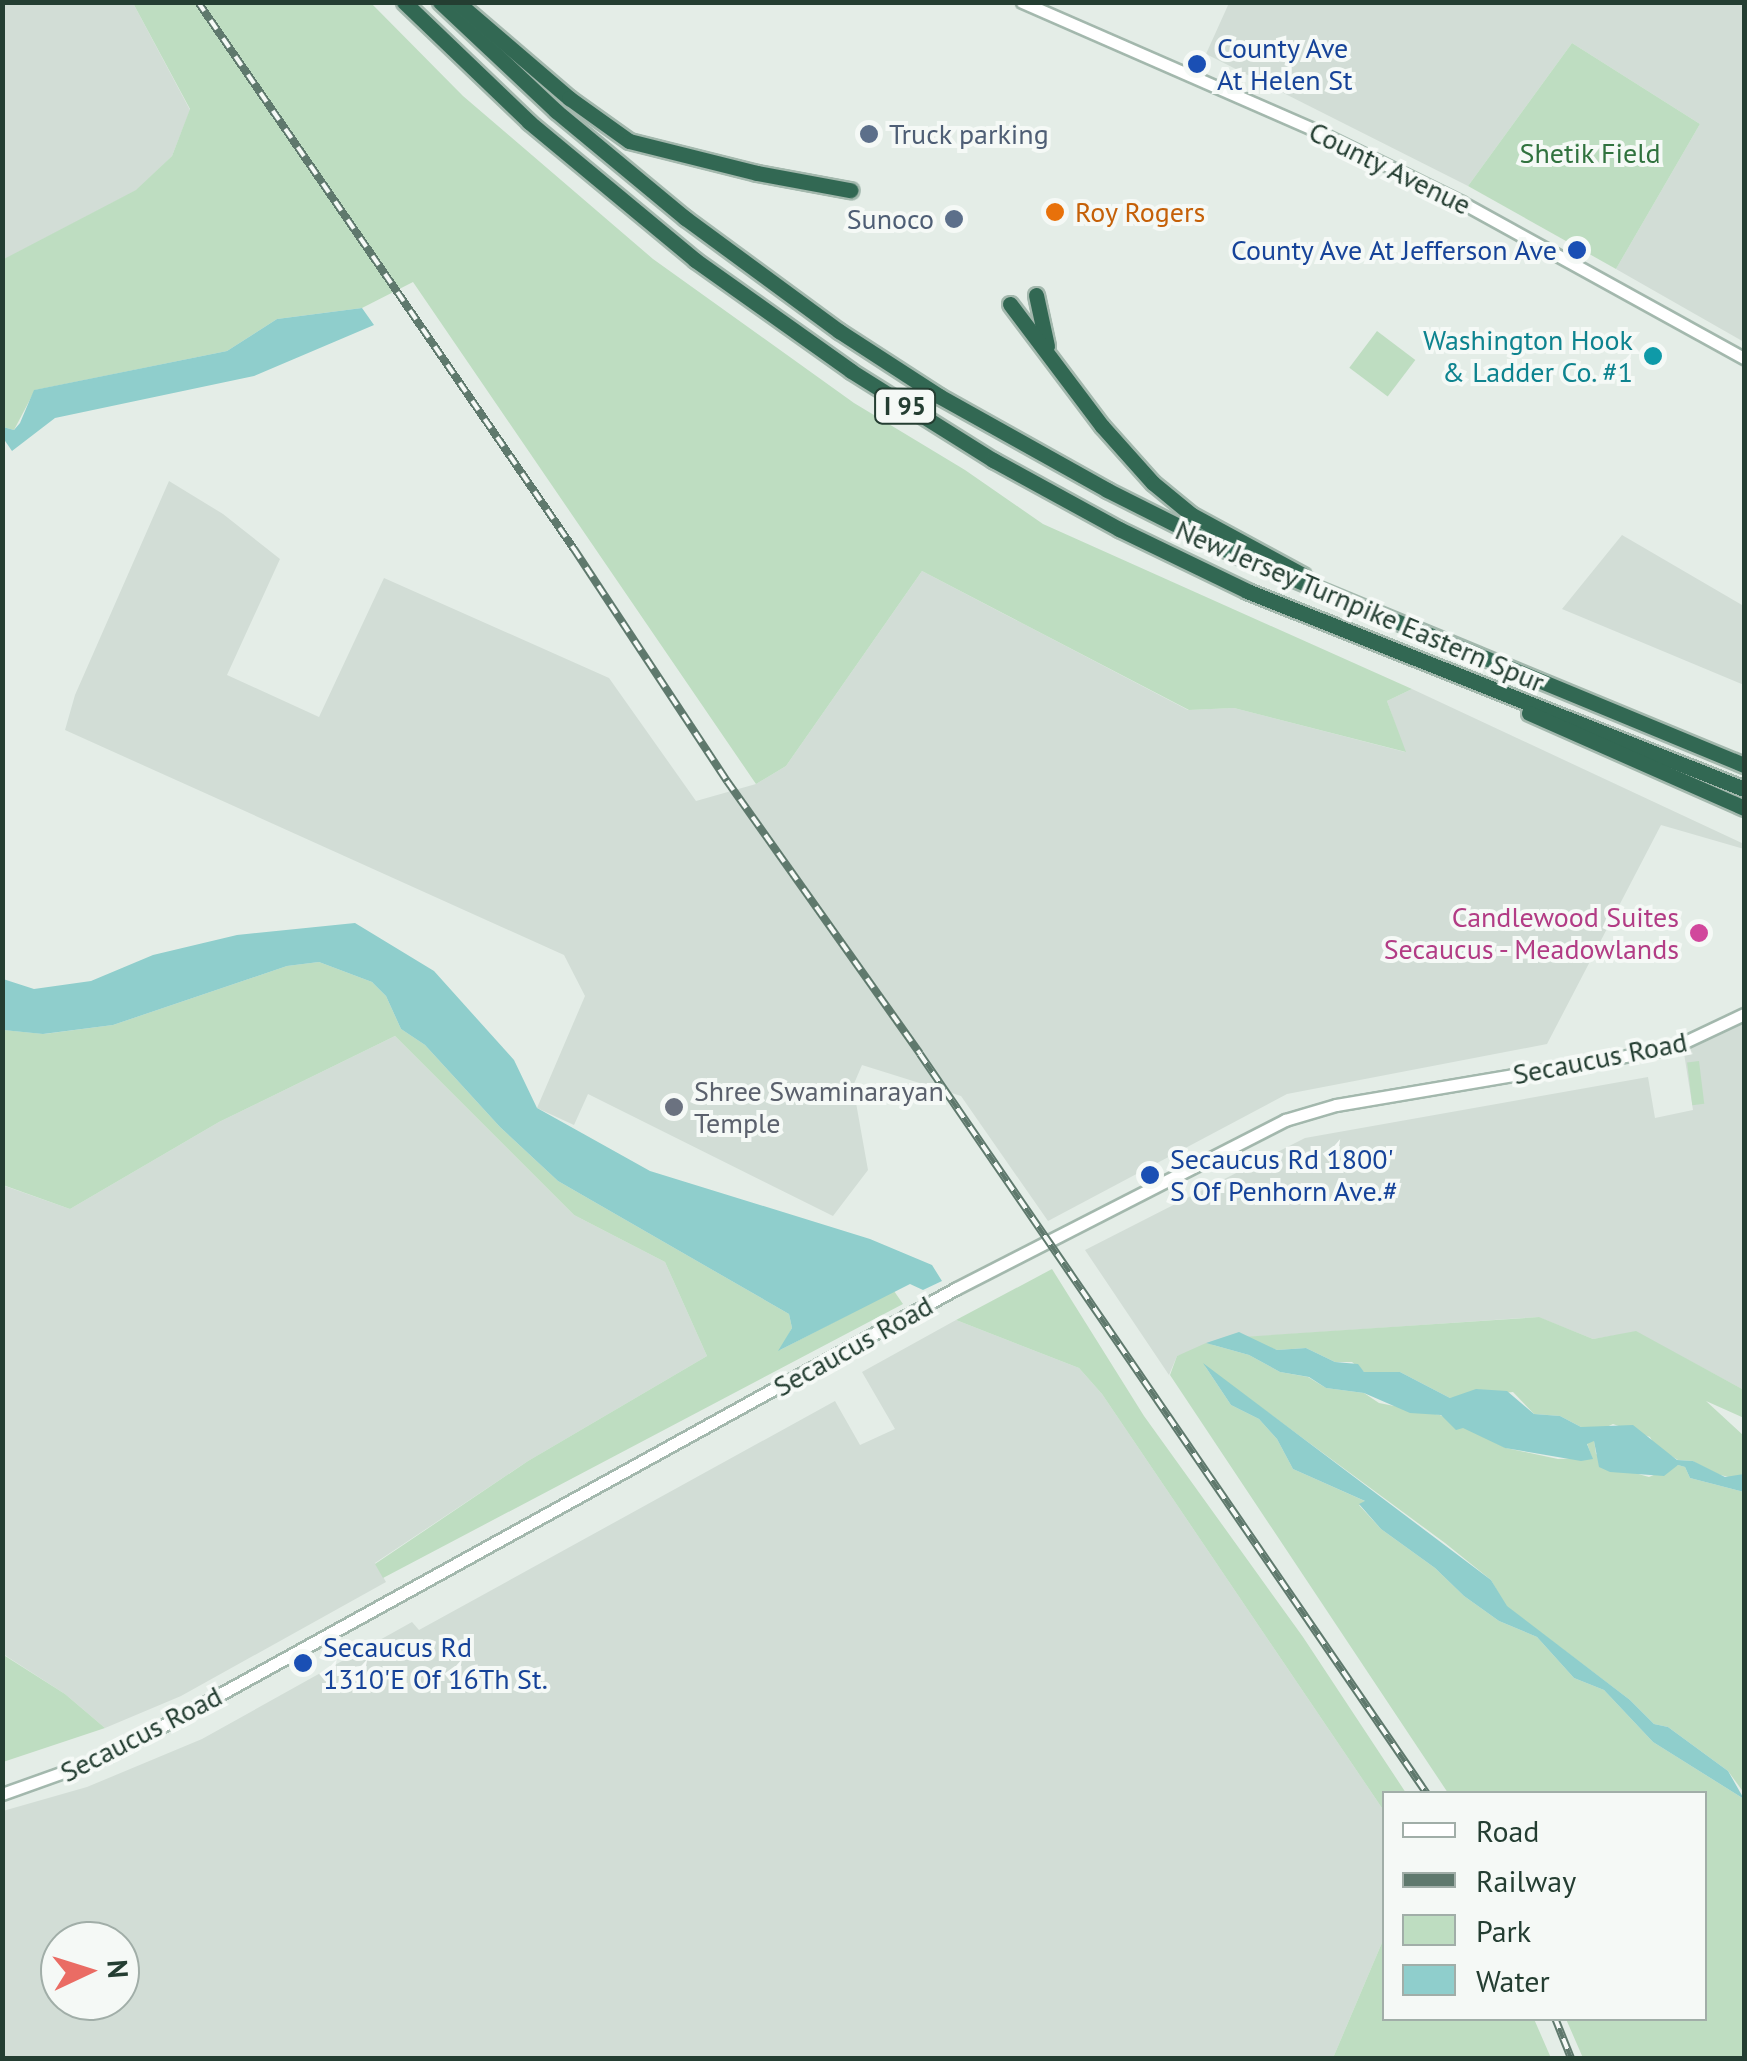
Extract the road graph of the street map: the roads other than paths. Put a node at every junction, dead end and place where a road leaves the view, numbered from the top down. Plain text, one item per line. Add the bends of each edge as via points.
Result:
1 (404, 2) edge
2 (440, 2) edge
3 (457, 2) edge
4 (1022, 2) edge
5 (850, 190) dead end
6 (1036, 296) dead end
7 (1010, 304) dead end
8 (1049, 355) junction
9 (1744, 358) edge
10 (1368, 612) junction
11 (1484, 687) junction
12 (1744, 765) edge
13 (1744, 789) edge
14 (1744, 808) edge
15 (1744, 1014) edge
16 (2, 1794) edge

1 - 11 highway, New Jersey Turnpike Eastern Spur / I 95 via 529,122 648,223 891,397 1161,551
2 - 10 highway, New Jersey Turnpike Eastern Spur / I 95 via 638,180 869,351 1118,496
3 - 5 highway via 630,141
4 - 9 main road, County Avenue via 1330,137
6 - 8 highway
7 - 8 highway
8 - 10 highway via 1126,454 1172,500
10 - 12 highway, New Jersey Turnpike Eastern Spur / I 95
11 - 13 highway, New Jersey Turnpike Eastern Spur / I 95
11 - 14 highway via 1552,726
15 - 16 main road, Secaucus Road via 1672,1048 1336,1105 1284,1120 957,1288 108,1756

